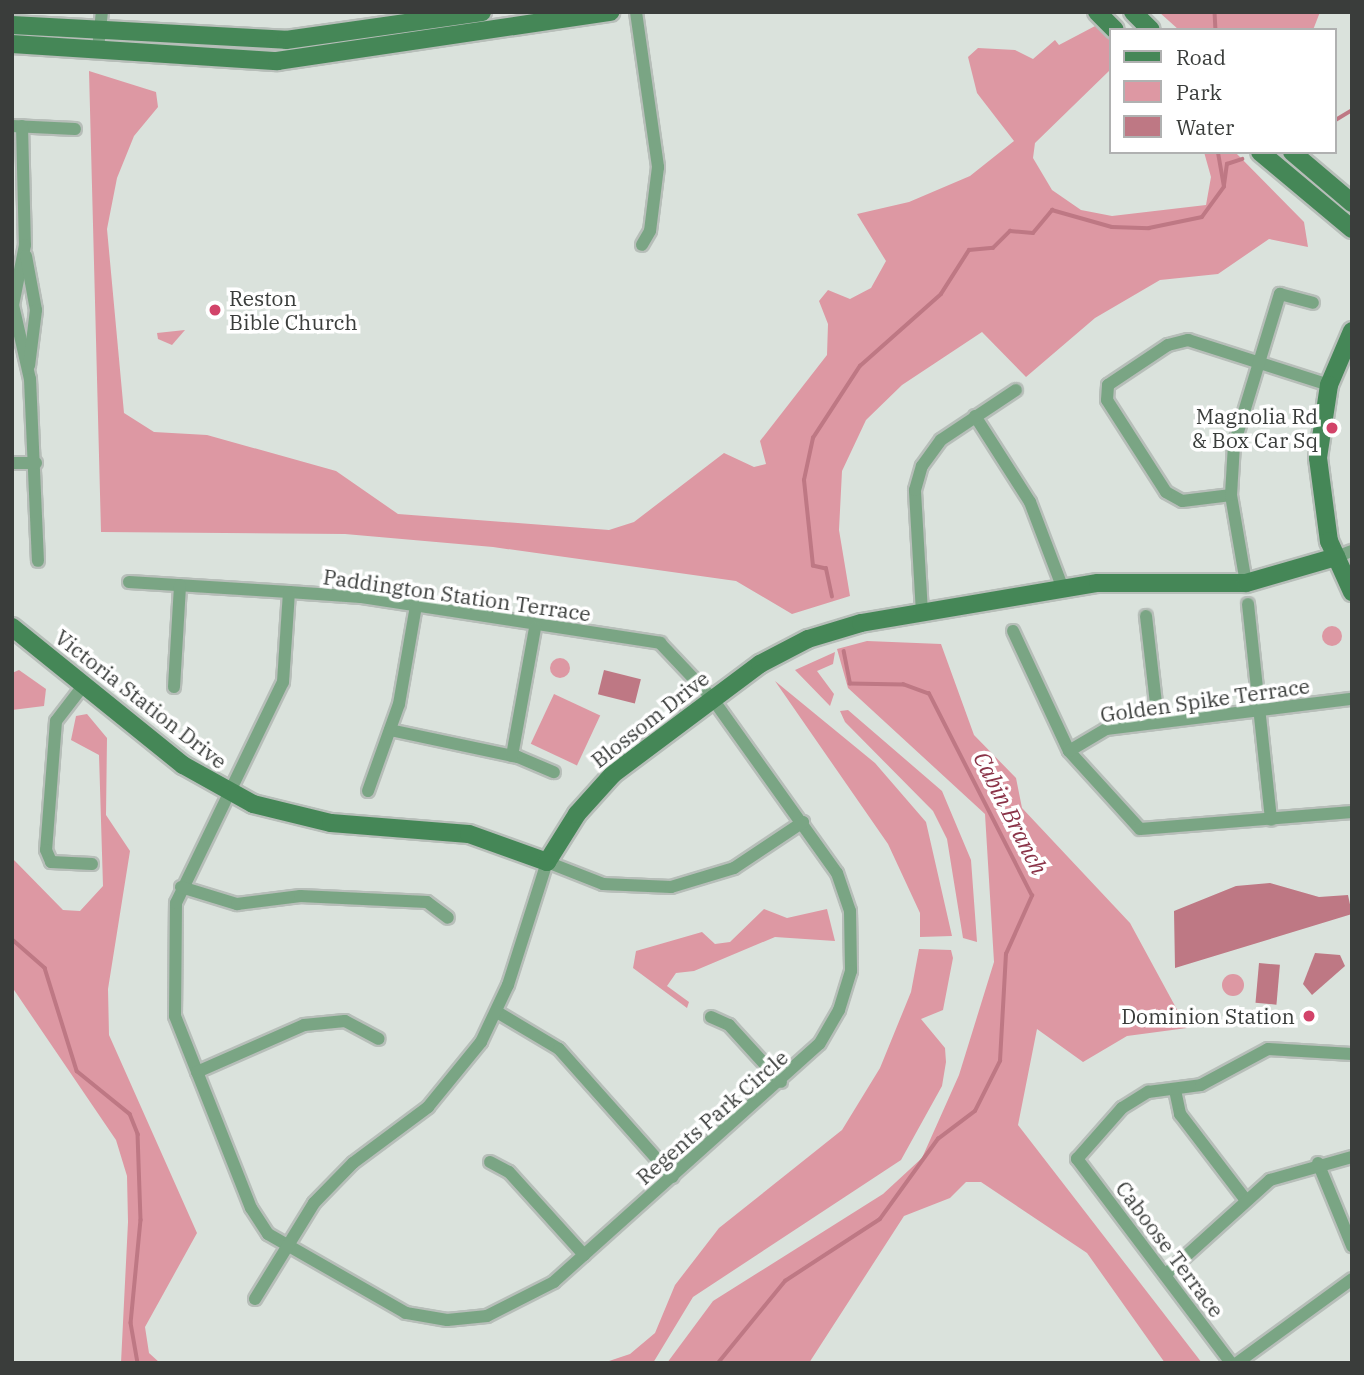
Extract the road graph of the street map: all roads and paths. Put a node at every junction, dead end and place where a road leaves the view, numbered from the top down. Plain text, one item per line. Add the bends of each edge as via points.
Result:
1 (482, 12) edge
2 (610, 12) edge
3 (636, 12) edge
4 (1097, 12) edge
5 (1133, 12) edge
6 (101, 21) edge
7 (12, 25) edge
8 (1113, 28) edge
9 (1149, 28) edge
10 (12, 44) edge
11 (98, 49) junction
12 (17, 126) edge
13 (75, 129) dead end
14 (1262, 154) edge
15 (1294, 154) edge
16 (1352, 203) edge
17 (1352, 229) edge
18 (25, 245) junction
19 (642, 246) dead end
20 (1313, 303) dead end
21 (1352, 331) edge
22 (1259, 362) junction
23 (30, 379) junction
24 (1329, 385) junction
25 (1016, 390) dead end
26 (975, 416) junction
27 (12, 463) edge
28 (36, 463) junction
29 (1231, 495) junction
30 (1344, 554) edge
31 (38, 561) dead end
32 (129, 582) dead end
33 (1246, 583) junction
34 (180, 585) junction
35 (1063, 589) junction
36 (289, 592) junction
37 (1352, 592) edge
38 (1248, 604) dead end
39 (416, 606) junction
40 (922, 613) junction
41 (1146, 616) dead end
42 (12, 627) edge
43 (535, 628) junction
44 (1013, 631) dead end
45 (83, 686) junction
46 (174, 687) dead end
47 (712, 698) junction
48 (1352, 699) edge
49 (1261, 710) junction
50 (1158, 722) junction
51 (390, 730) junction
52 (1069, 751) junction
53 (512, 756) junction
54 (554, 772) dead end
55 (368, 791) dead end
56 (228, 793) junction
57 (1352, 813) edge
58 (1271, 820) junction
59 (803, 822) junction
60 (547, 862) junction
61 (92, 864) dead end
62 (181, 887) junction
63 (448, 918) dead end
64 (497, 1012) junction
65 (712, 1017) dead end
66 (379, 1039) dead end
67 (1352, 1054) edge
68 (197, 1072) junction
69 (781, 1082) junction
70 (1175, 1090) junction
71 (1352, 1157) edge
72 (490, 1162) dead end
73 (1318, 1163) junction
74 (673, 1177) junction
75 (1245, 1199) junction
76 (1352, 1246) edge
77 (284, 1248) junction
78 (584, 1255) junction
79 (1166, 1275) junction
80 (1352, 1279) edge
81 (256, 1299) dead end
82 (1231, 1363) edge
83 (1237, 1363) edge

1 - 6 street via 286,40
2 - 11 street via 278,61
3 - 19 street via 658,167 650,232
4 - 8 street
5 - 9 street
6 - 7 street
6 - 11 street
10 - 11 street
12 - 13 street
12 - 18 street
14 - 17 street
15 - 16 street
18 - 23 street via 36,310
18 - 23 street via 13,305
20 - 22 street via 1280,294
21 - 24 street
22 - 24 street
22 - 29 street via 1234,445
22 - 29 street via 1178,341 1113,380 1106,393 1170,496 1182,501
23 - 28 street
24 - 30 street via 1318,458
25 - 26 street
26 - 35 street via 1030,502
26 - 40 street via 935,446 919,474
27 - 28 street
28 - 31 street
29 - 33 street
30 - 33 street, Blossom Drive
30 - 37 street
32 - 34 street, Paddington Station Terrace
33 - 35 street, Blossom Drive via 1126,581
34 - 36 street, Paddington Station Terrace
34 - 46 street
35 - 40 street, Blossom Drive
36 - 39 street, Paddington Station Terrace
36 - 56 street via 283,682
38 - 49 street
39 - 43 street, Paddington Station Terrace
39 - 51 street
40 - 47 street, Blossom Drive via 808,639
41 - 50 street
42 - 45 street, Victoria Station Drive
43 - 47 street, Paddington Station Terrace via 647,638 672,650
43 - 53 street
44 - 52 street
45 - 56 street, Victoria Station Drive
45 - 61 street via 56,721 46,850 51,862
47 - 59 street, Regents Park Circle
47 - 60 street, Blossom Drive via 613,774 577,814
48 - 49 street, Golden Spike Terrace
49 - 50 street, Golden Spike Terrace
49 - 58 street
50 - 52 street, Golden Spike Terrace via 1106,729
51 - 53 street
51 - 55 street
52 - 58 street via 1107,798 1147,832
53 - 54 street
56 - 60 street, Victoria Station Drive via 304,819 469,834
56 - 62 street
57 - 58 street
59 - 60 street, Victoria Station Drive via 734,869 671,887 603,884
59 - 69 street, Regents Park Circle via 844,892 853,948 846,991 830,1027
60 - 64 street, Blossom Drive
62 - 63 street via 237,904 300,896 427,902
62 - 68 street via 173,919 172,998
64 - 74 street via 559,1049
64 - 77 street, Blossom Drive via 446,1088 332,1182
65 - 69 street via 729,1025
66 - 68 street via 345,1021 304,1025
67 - 70 street via 1268,1049 1212,1080
68 - 77 street via 251,1208
69 - 74 street, Regents Park Circle
70 - 75 street via 1180,1114
70 - 79 street, Caboose Terrace via 1132,1100 1077,1159
71 - 73 street
72 - 78 street via 509,1172
73 - 75 street via 1270,1180
73 - 76 street
74 - 78 street, Regents Park Circle
75 - 79 street via 1200,1250
77 - 78 street, Regents Park Circle via 386,1304 447,1320 523,1303
77 - 81 street, Blossom Drive
79 - 82 street, Caboose Terrace
80 - 83 street

